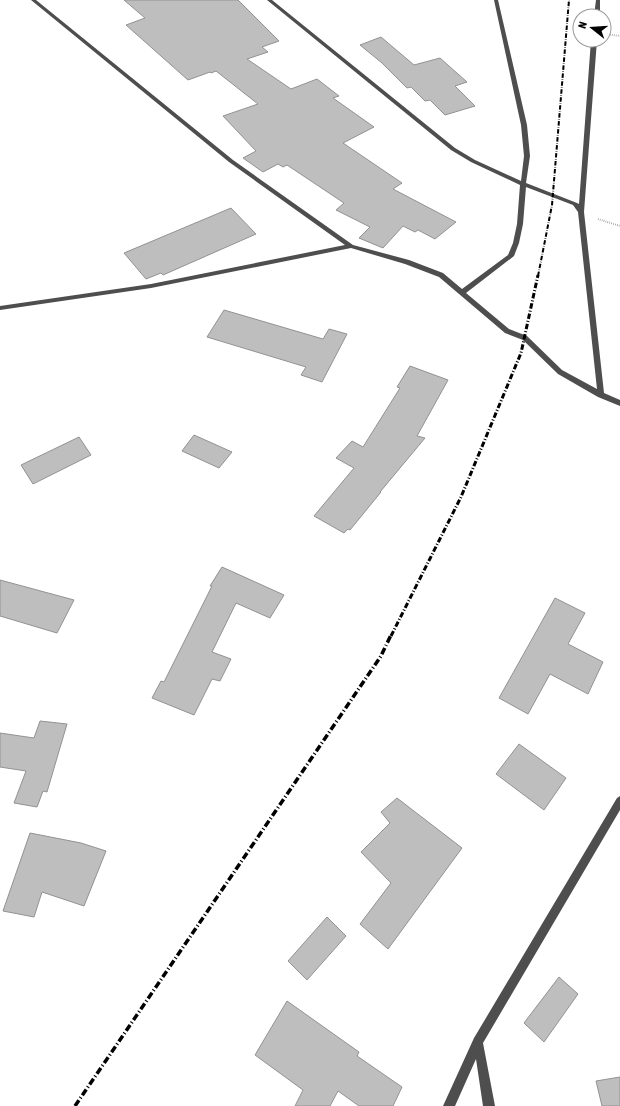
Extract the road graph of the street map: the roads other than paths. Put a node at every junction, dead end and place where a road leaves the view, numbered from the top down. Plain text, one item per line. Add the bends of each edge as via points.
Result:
1 (33, 0) edge
2 (269, 0) edge
3 (496, 0) edge
4 (593, 48) edge
5 (523, 184) junction
6 (581, 212) junction
7 (350, 246) junction
8 (463, 292) junction
9 (0, 309) edge
10 (601, 395) junction
11 (620, 403) edge
12 (620, 801) edge
13 (478, 1042) junction
14 (448, 1106) edge
15 (489, 1106) edge

1 - 7 street via 231,161
2 - 5 street via 453,149
3 - 5 street via 524,125 526,156
4 - 6 street
5 - 6 street via 574,204
5 - 8 street via 520,224 511,256
6 - 10 street
7 - 8 street via 407,262 441,275
7 - 9 street via 151,286
8 - 10 street via 508,331 526,338 560,372
10 - 11 street
12 - 13 street
13 - 14 street
13 - 15 street

